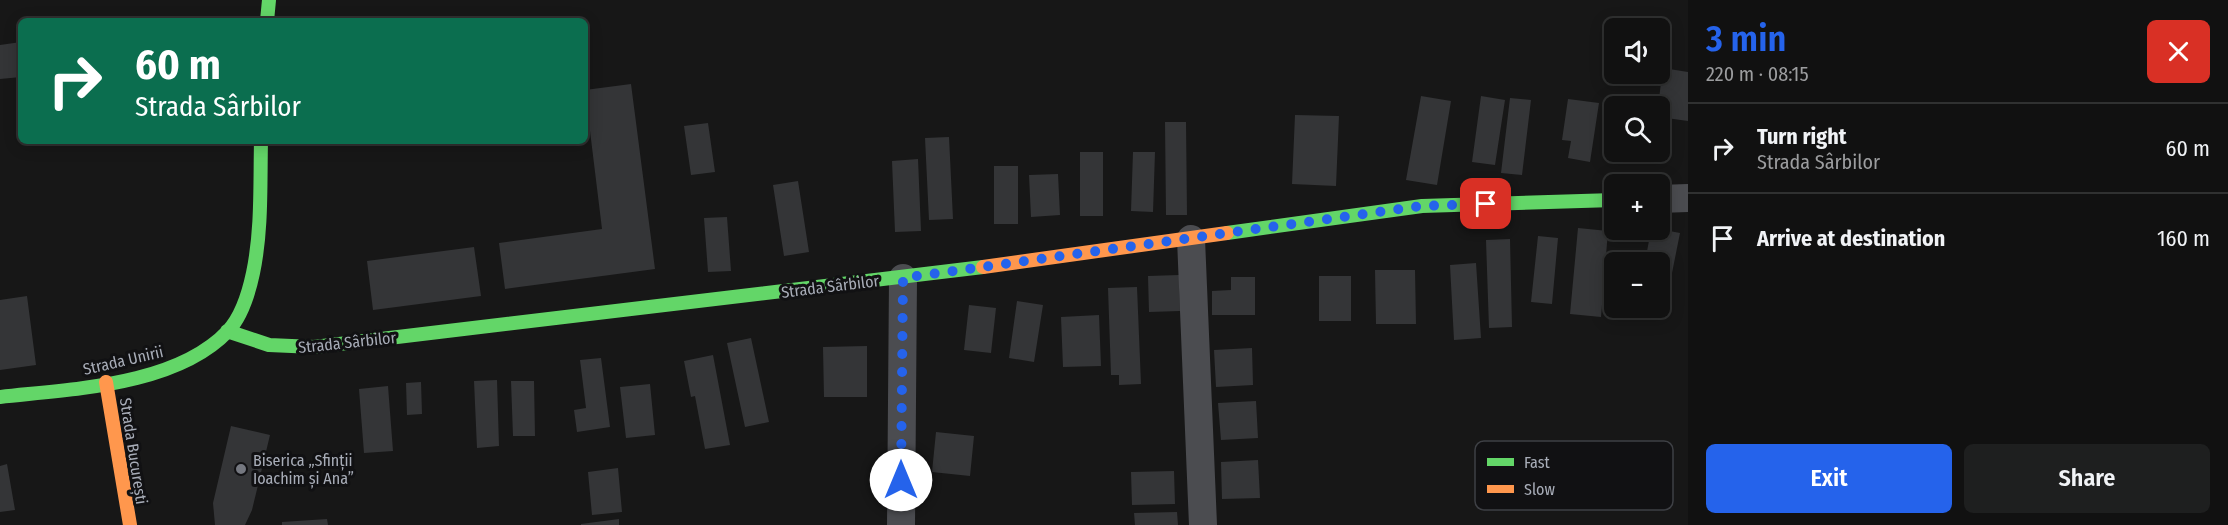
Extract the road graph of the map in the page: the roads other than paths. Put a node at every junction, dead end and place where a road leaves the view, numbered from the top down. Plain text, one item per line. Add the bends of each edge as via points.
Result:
1 (269, 0) edge
2 (267, 18) edge
3 (261, 144) edge
4 (1688, 198) edge
5 (1670, 199) edge
6 (1604, 200) edge
7 (1191, 239) junction
8 (903, 278) junction
9 (227, 331) junction
10 (106, 382) junction
11 (0, 398) edge
12 (130, 525) edge
13 (901, 525) edge
14 (1203, 525) edge

1 - 2 street
3 - 9 street, Strada Unirii via 253,274 240,312
4 - 5 street
6 - 7 street, Strada Sârbilor via 1422,206
7 - 8 street, Strada Sârbilor
7 - 14 street
8 - 9 street, Strada Sârbilor via 292,349 271,348
8 - 13 street
9 - 10 street, Strada Unirii via 178,364
10 - 11 street, Strada Unirii
10 - 12 street, Strada București

